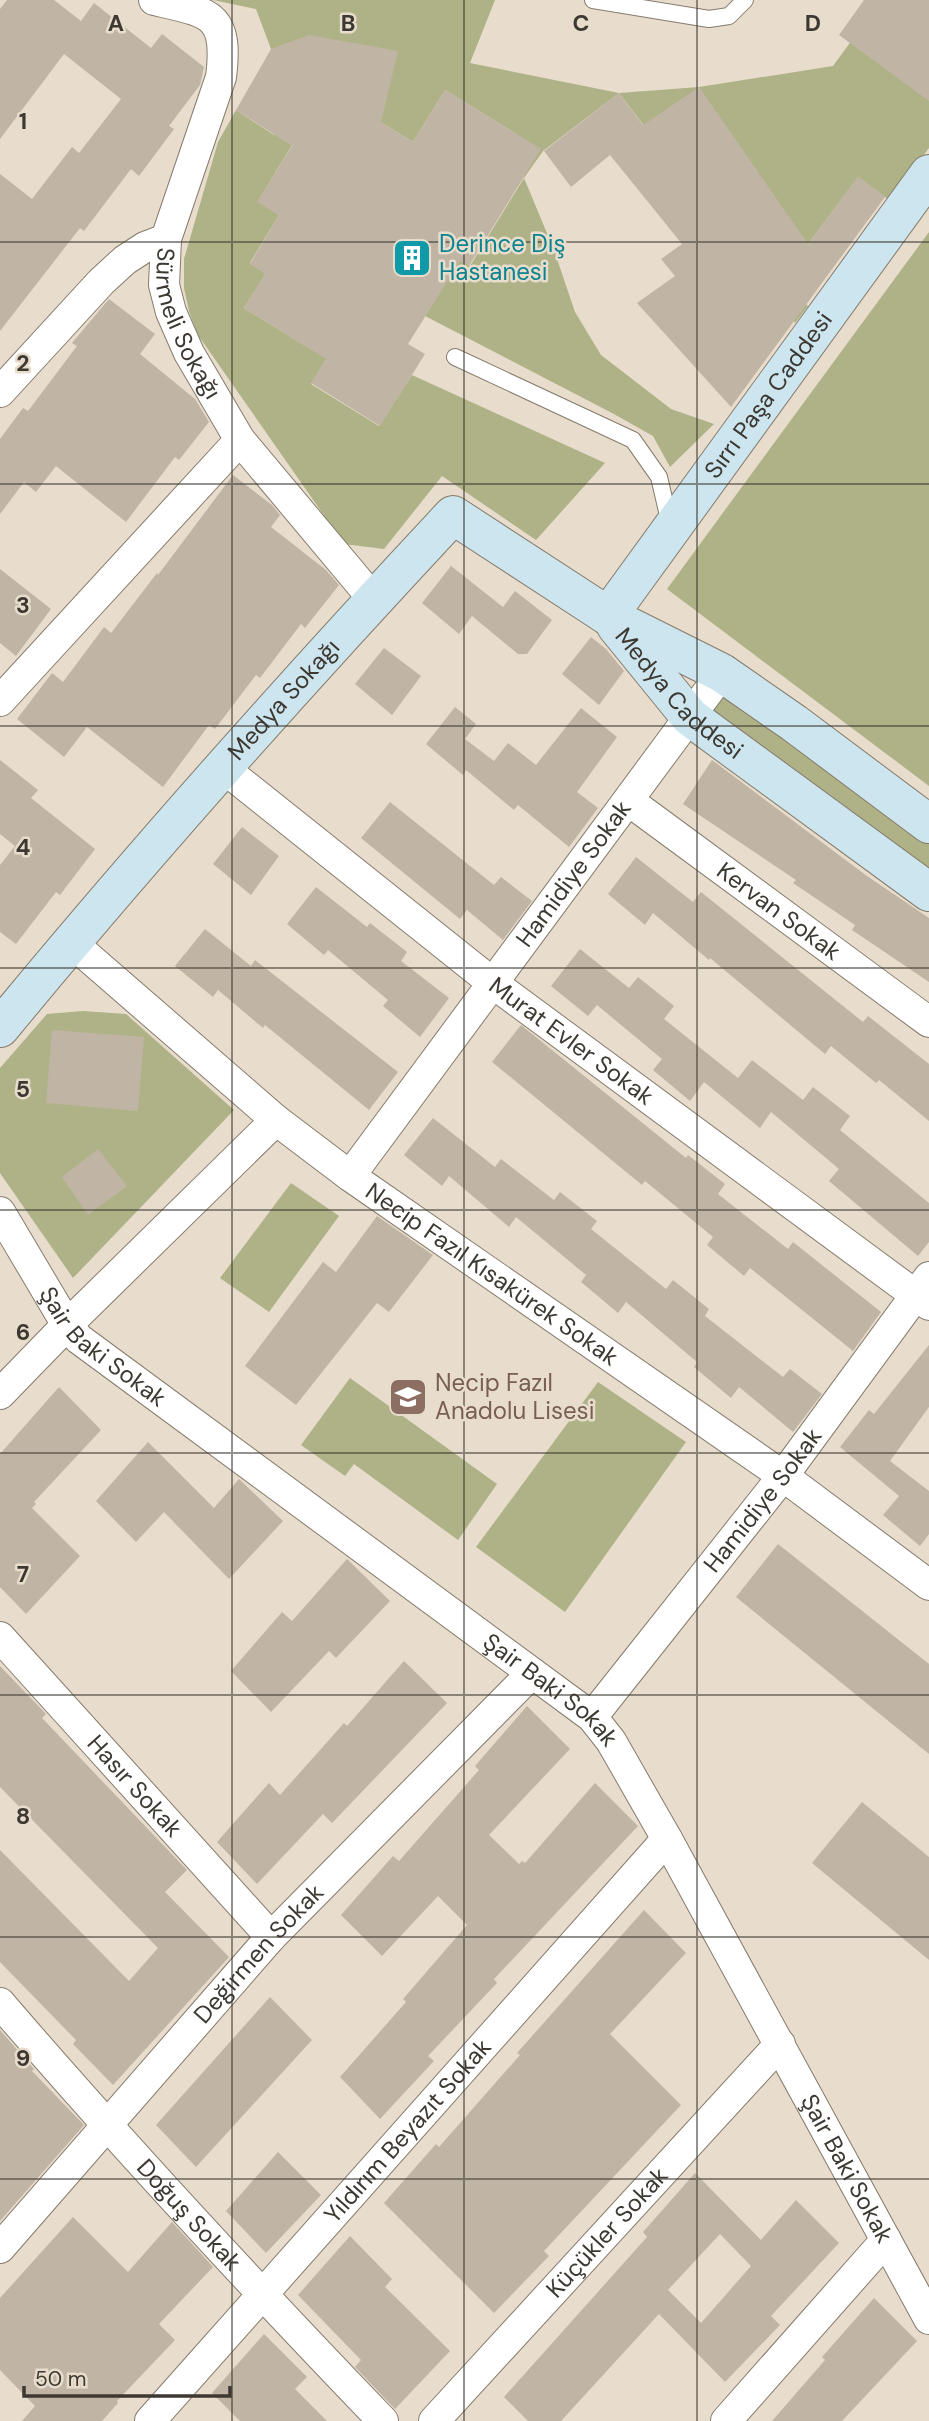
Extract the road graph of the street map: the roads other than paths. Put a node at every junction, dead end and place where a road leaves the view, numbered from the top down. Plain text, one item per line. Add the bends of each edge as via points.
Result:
1 (154, 0) edge
2 (593, 0) edge
3 (745, 0) edge
4 (197, 5) edge
5 (929, 174) edge
6 (166, 239) junction
7 (455, 357) dead end
8 (0, 392) edge
9 (240, 440) junction
10 (672, 530) junction
11 (374, 600) junction
12 (608, 617) junction
13 (722, 673) junction
14 (0, 701) edge
15 (690, 717) junction
16 (222, 767) junction
17 (629, 800) junction
18 (929, 824) edge
19 (929, 892) edge
20 (71, 942) junction
21 (494, 984) junction
22 (929, 1022) edge
23 (0, 1028) edge
24 (276, 1120) junction
25 (350, 1176) junction
26 (0, 1212) edge
27 (925, 1292) edge
28 (67, 1325) junction
29 (0, 1394) edge
30 (783, 1476) junction
31 (929, 1585) edge
32 (0, 1637) edge
33 (532, 1673) junction
34 (592, 1717) junction
35 (667, 1839) junction
36 (271, 1937) junction
37 (0, 2003) edge
38 (780, 2044) junction
39 (106, 2126) junction
40 (886, 2240) junction
41 (0, 2248) edge
42 (261, 2295) junction
43 (929, 2319) edge
44 (150, 2421) edge
45 (383, 2421) edge
46 (434, 2421) edge
47 (726, 2421) edge

1 - 4 street, Sürmeli Sokağı
2 - 3 lane via 709,19 729,16
4 - 6 street, Sürmeli Sokağı via 223,34 224,55 221,77
5 - 10 street, Sırrı Paşa Caddesi
6 - 8 street via 125,260 101,282
6 - 9 street, Sürmeli Sokağı via 164,285 171,312
7 - 10 lane via 633,440 659,477
9 - 11 street, Sürmeli Sokağı
9 - 14 street
10 - 12 street, Sırrı Paşa Caddesi
11 - 12 street, Medya Sokağı via 453,515
11 - 16 street, Medya Sokağı
12 - 13 street, Medya Caddesi
12 - 15 street, Medya Caddesi
13 - 15 street, Hamidiye Sokak
13 - 18 street, Medya Caddesi
15 - 17 street, Hamidiye Sokak
15 - 19 street, Medya Caddesi
16 - 20 street, Medya Sokağı
16 - 21 street, Murat Evler Sokak
17 - 21 street, Hamidiye Sokak
17 - 22 street, Kervan Sokak
20 - 23 street, Medya Sokağı
20 - 24 street, Necip Fazıl Kısakürek Sokak
21 - 25 street, Hamidiye Sokak
21 - 27 street, Murat Evler Sokak
24 - 25 street, Necip Fazıl Kısakürek Sokak
24 - 28 street
25 - 30 street, Necip Fazıl Kısakürek Sokak
26 - 28 street, Şair Baki Sokak
27 - 30 street, Hamidiye Sokak
28 - 29 street
28 - 33 street, Şair Baki Sokak via 79,1339
30 - 31 street, Necip Fazıl Kısakürek Sokak
30 - 34 street, Hamidiye Sokak
32 - 36 street, Hasır Sokak
33 - 34 street, Şair Baki Sokak
33 - 36 street, Değirmen Sokak
34 - 35 street, Şair Baki Sokak via 611,1741
35 - 38 street, Şair Baki Sokak
35 - 42 street, Yıldırım Beyazıt Sokak
36 - 39 street, Değirmen Sokak
37 - 39 street, Doğuş Sokak
38 - 40 street, Şair Baki Sokak
38 - 46 street, Küçükler Sokak
39 - 41 street, Değirmen Sokak
39 - 42 street, Doğuş Sokak
40 - 43 street, Şair Baki Sokak
40 - 47 street
42 - 44 street, Yıldırım Beyazıt Sokak
42 - 45 street, Doğuş Sokak

